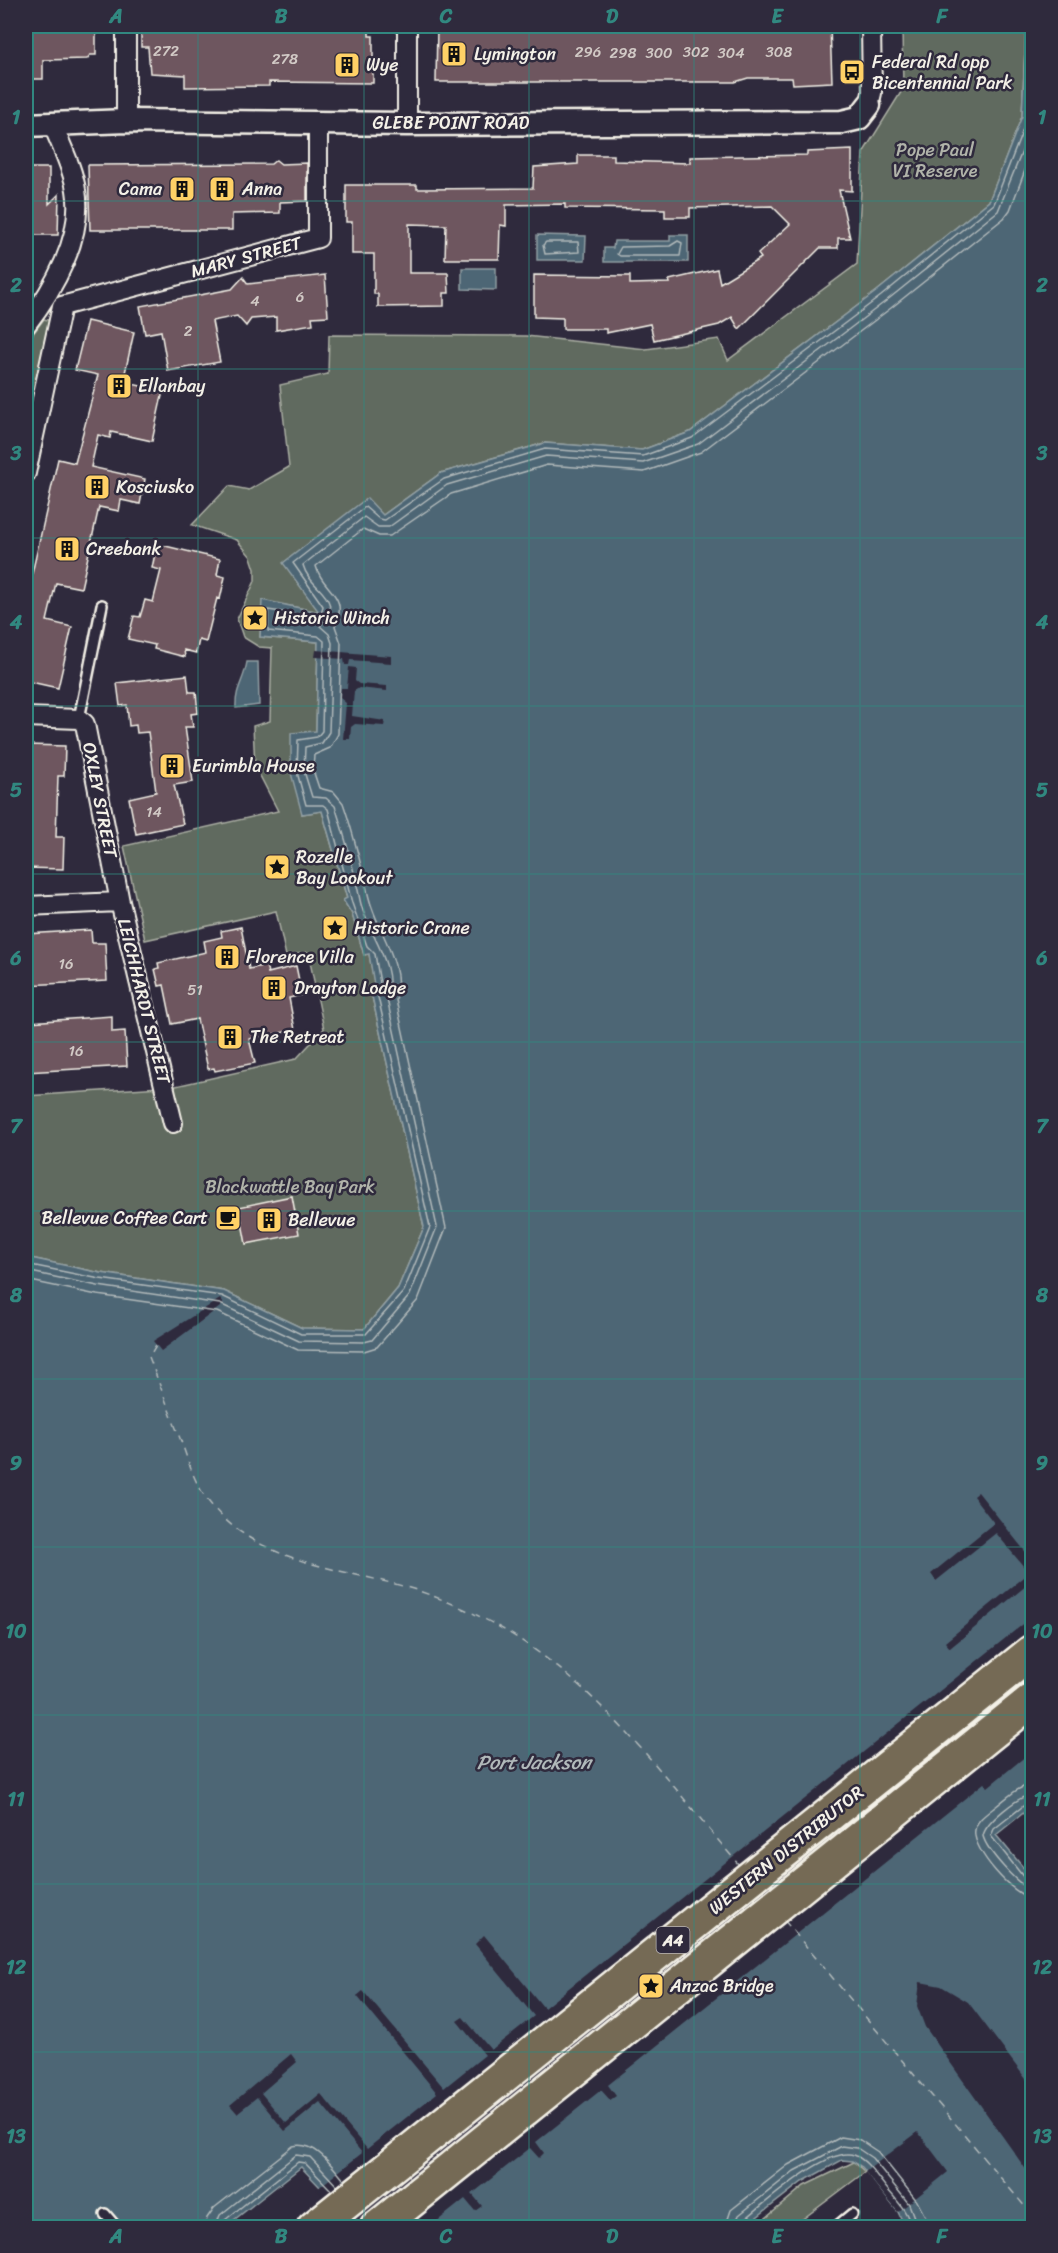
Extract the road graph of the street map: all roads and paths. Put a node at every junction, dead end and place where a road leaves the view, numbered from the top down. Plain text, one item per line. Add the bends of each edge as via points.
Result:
1 (126, 26) edge
2 (407, 26) edge
3 (871, 26) edge
4 (869, 105) joint
5 (126, 121) junction
6 (318, 121) junction
7 (407, 124) junction
8 (26, 125) edge
9 (53, 125) junction
10 (44, 298) junction
11 (62, 306) junction
12 (26, 325) edge
13 (26, 472) edge
14 (102, 605) dead end
15 (26, 717) edge
16 (79, 719) junction
17 (120, 902) junction
18 (26, 906) edge
19 (173, 1123) dead end
20 (1032, 1652) edge
21 (1032, 1700) edge
22 (105, 2214) dead end
23 (852, 2214) dead end
24 (117, 2228) edge
25 (314, 2228) edge
26 (377, 2228) edge
27 (835, 2228) edge

1 - 5 street
2 - 7 street
3 - 4 street
4 - 7 street, GLEBE POINT ROAD via 859,118 842,122
5 - 6 street, GLEBE POINT ROAD
5 - 9 street, GLEBE POINT ROAD
6 - 7 street, GLEBE POINT ROAD
6 - 11 street, MARY STREET via 318,238
8 - 9 street, GLEBE POINT ROAD
9 - 10 street via 74,178 77,205 69,249
10 - 11 street
10 - 12 street
11 - 13 street
14 - 16 lane
15 - 16 street, OXLEY STREET
16 - 17 street, OXLEY STREET via 85,724
17 - 18 street, LEICHHARDT STREET
17 - 19 street, LEICHHARDT STREET
20 - 25 highway, WESTERN DISTRIBUTOR / A4
21 - 26 highway, WESTERN DISTRIBUTOR / A4
22 - 24 lane
23 - 27 lane

